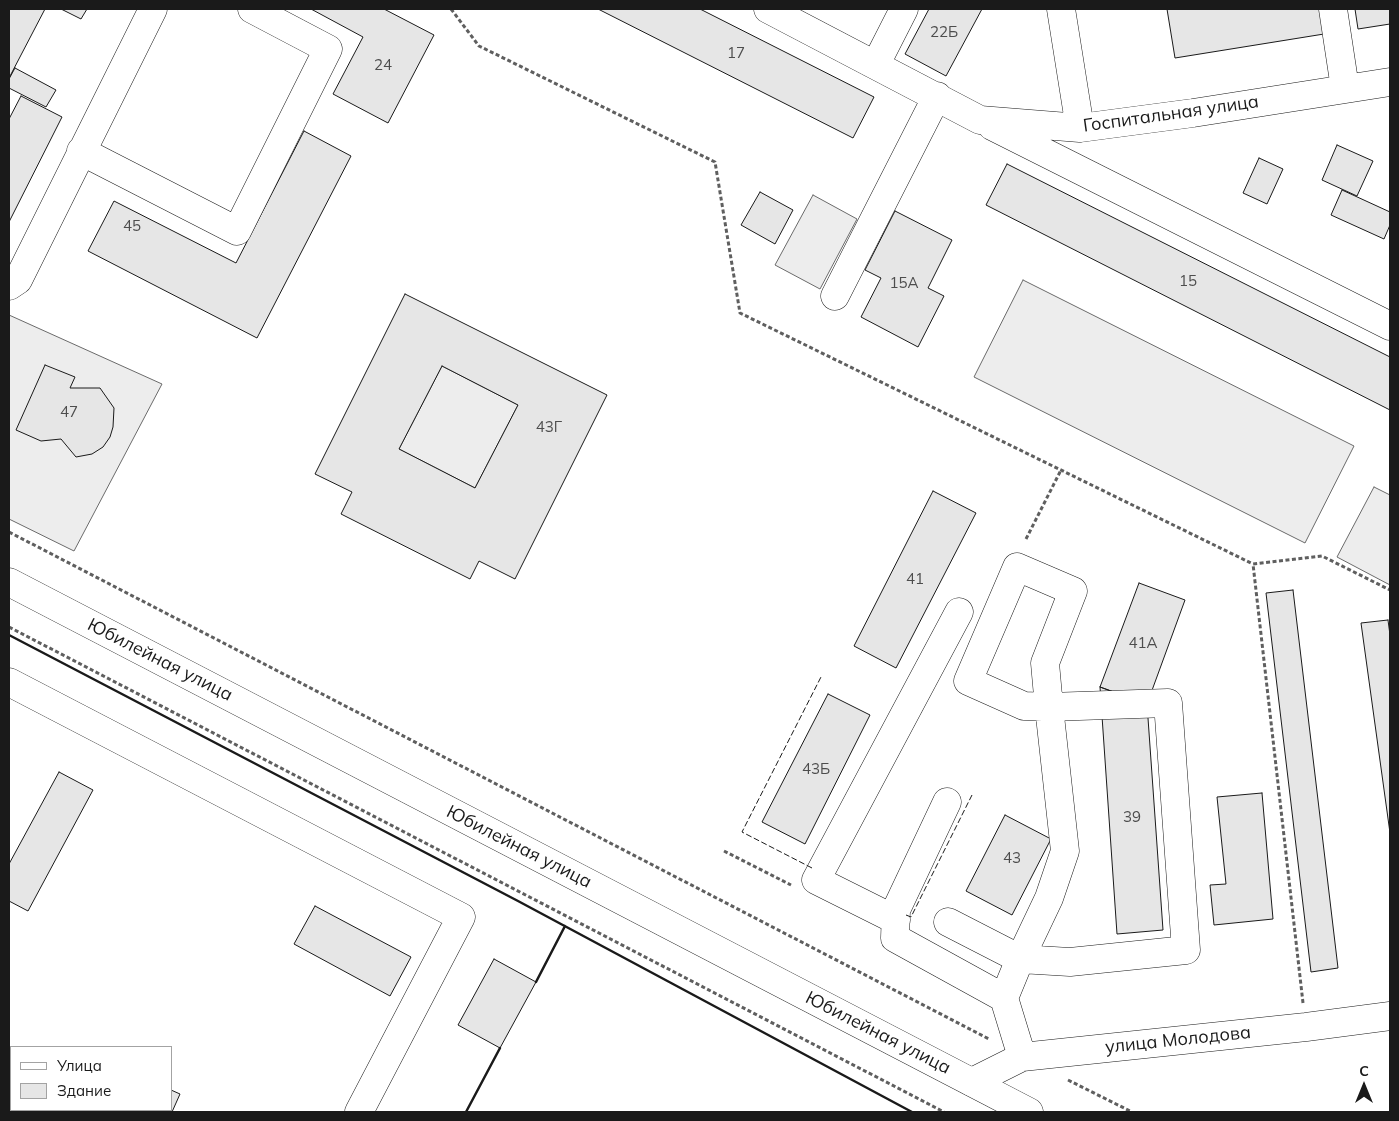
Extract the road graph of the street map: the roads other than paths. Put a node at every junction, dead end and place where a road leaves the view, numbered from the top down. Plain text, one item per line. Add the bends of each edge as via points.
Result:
1 (153, 9) edge
2 (252, 9) edge
3 (768, 9) edge
4 (904, 9) edge
5 (1061, 9) edge
6 (1333, 9) edge
7 (876, 64) junction
8 (1390, 82) edge
9 (1345, 88) junction
10 (937, 96) junction
11 (980, 120) junction
12 (1080, 128) junction
13 (81, 150) junction
14 (9, 286) edge
15 (835, 296) dead end
16 (1390, 326) edge
17 (9, 582) edge
18 (960, 612) dead end
19 (9, 682) edge
20 (1049, 707) junction
21 (947, 802) dead end
22 (896, 920) junction
23 (948, 922) dead end
24 (1020, 959) junction
25 (1004, 998) junction
26 (1390, 1016) edge
27 (1022, 1056) junction
28 (972, 1082) junction
29 (359, 1112) edge
30 (1029, 1112) edge

1 - 13 main road
2 - 13 main road via 328,49 237,231
3 - 7 main road, Госпитальная улица
4 - 7 main road
5 - 12 main road
6 - 9 main road
7 - 10 main road, Госпитальная улица
8 - 9 main road, Госпитальная улица
9 - 12 main road, Госпитальная улица
10 - 11 main road, Госпитальная улица
10 - 15 main road
11 - 12 main road, Госпитальная улица
11 - 16 main road
13 - 14 main road via 18,280
17 - 28 main road, Юбилейная улица
18 - 22 main road via 816,880
19 - 29 main road via 461,917
20 - 20 main road via 1045,663 1073,591 1017,567 968,681 1024,706
20 - 24 main road via 1066,851 1049,898
20 - 24 main road via 1168,703 1186,950 1070,962
21 - 22 main road via 896,910
22 - 25 main road via 895,938
23 - 24 main road
24 - 25 main road
25 - 27 main road
26 - 27 main road, улица Молодова
27 - 28 main road, улица Молодова
28 - 30 main road, Юбилейная улица

